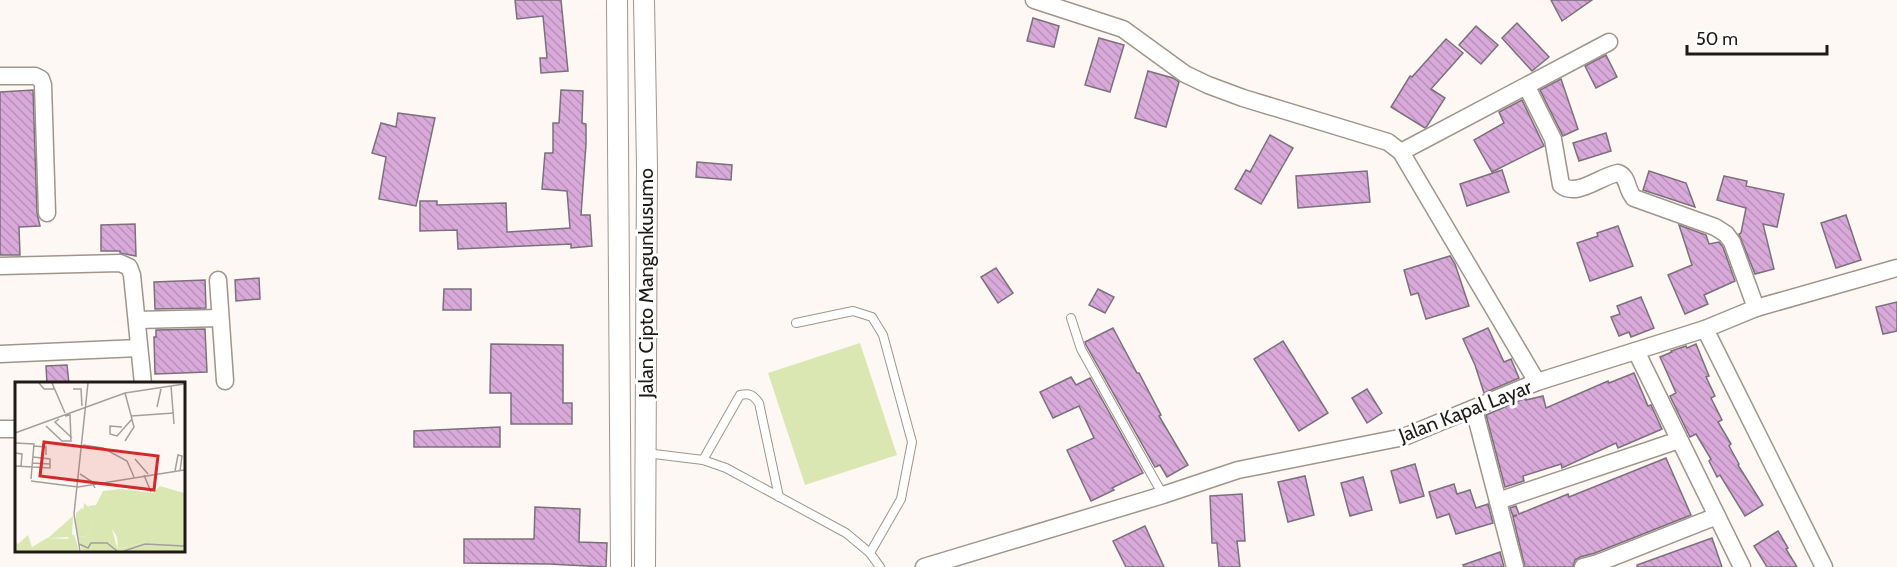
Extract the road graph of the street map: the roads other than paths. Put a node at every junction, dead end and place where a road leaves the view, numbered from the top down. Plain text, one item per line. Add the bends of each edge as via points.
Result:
1 (617, 0) edge
2 (644, 0) edge
3 (1034, 0) edge
4 (1609, 42) dead end
5 (0, 76) edge
6 (1527, 87) junction
7 (1401, 152) junction
8 (47, 213) dead end
9 (0, 266) edge
10 (1897, 268) edge
11 (218, 280) dead end
12 (1756, 308) junction
13 (220, 318) junction
14 (1071, 318) dead end
15 (137, 320) junction
16 (796, 322) dead end
17 (1705, 329) junction
18 (139, 348) junction
19 (1636, 351) junction
20 (0, 354) edge
21 (225, 381) dead end
22 (143, 382) edge
23 (1537, 382) junction
24 (1474, 409) junction
25 (1679, 440) junction
26 (646, 453) junction
27 (702, 460) junction
28 (1163, 495) junction
29 (779, 497) junction
30 (1498, 501) junction
31 (1717, 516) junction
32 (870, 553) junction
33 (621, 567) edge
34 (645, 567) edge
35 (880, 567) edge
36 (924, 567) edge
37 (1515, 567) edge
38 (1583, 567) edge
39 (1742, 567) edge
40 (1824, 567) edge

1 - 33 street, Jalan Cipto Mangunkusumo
2 - 26 street, Jalan Cipto Mangunkusumo
3 - 7 street via 1123,29 1185,74 1208,85 1388,142
4 - 6 street
5 - 8 street via 41,79
6 - 7 street
6 - 12 street via 1553,139 1561,185 1576,190 1617,173 1625,178 1634,198 1715,227 1732,242
7 - 23 street
9 - 15 street via 120,263 129,267 132,275
10 - 12 street, Jalan Kapal Layar
11 - 13 street
12 - 17 street, Jalan Kapal Layar
13 - 15 street
13 - 21 street
14 - 28 lane via 1081,349
15 - 18 street
16 - 32 lane via 853,310 872,317 883,335 912,442 901,499
17 - 19 street, Jalan Kapal Layar
17 - 40 street
18 - 20 street
18 - 22 street
19 - 23 street, Jalan Kapal Layar
19 - 25 street
23 - 24 street, Jalan Kapal Layar
24 - 28 street, Jalan Kapal Layar via 1404,437 1238,470
24 - 30 street
25 - 30 street
25 - 31 street
26 - 27 lane
26 - 34 street, Jalan Cipto Mangunkusumo
27 - 29 lane via 726,468
27 - 29 lane via 740,395 754,396 759,403
28 - 36 street, Jalan Kapal Layar
29 - 32 lane via 846,533
30 - 37 street
31 - 38 street
31 - 39 street
32 - 35 lane

